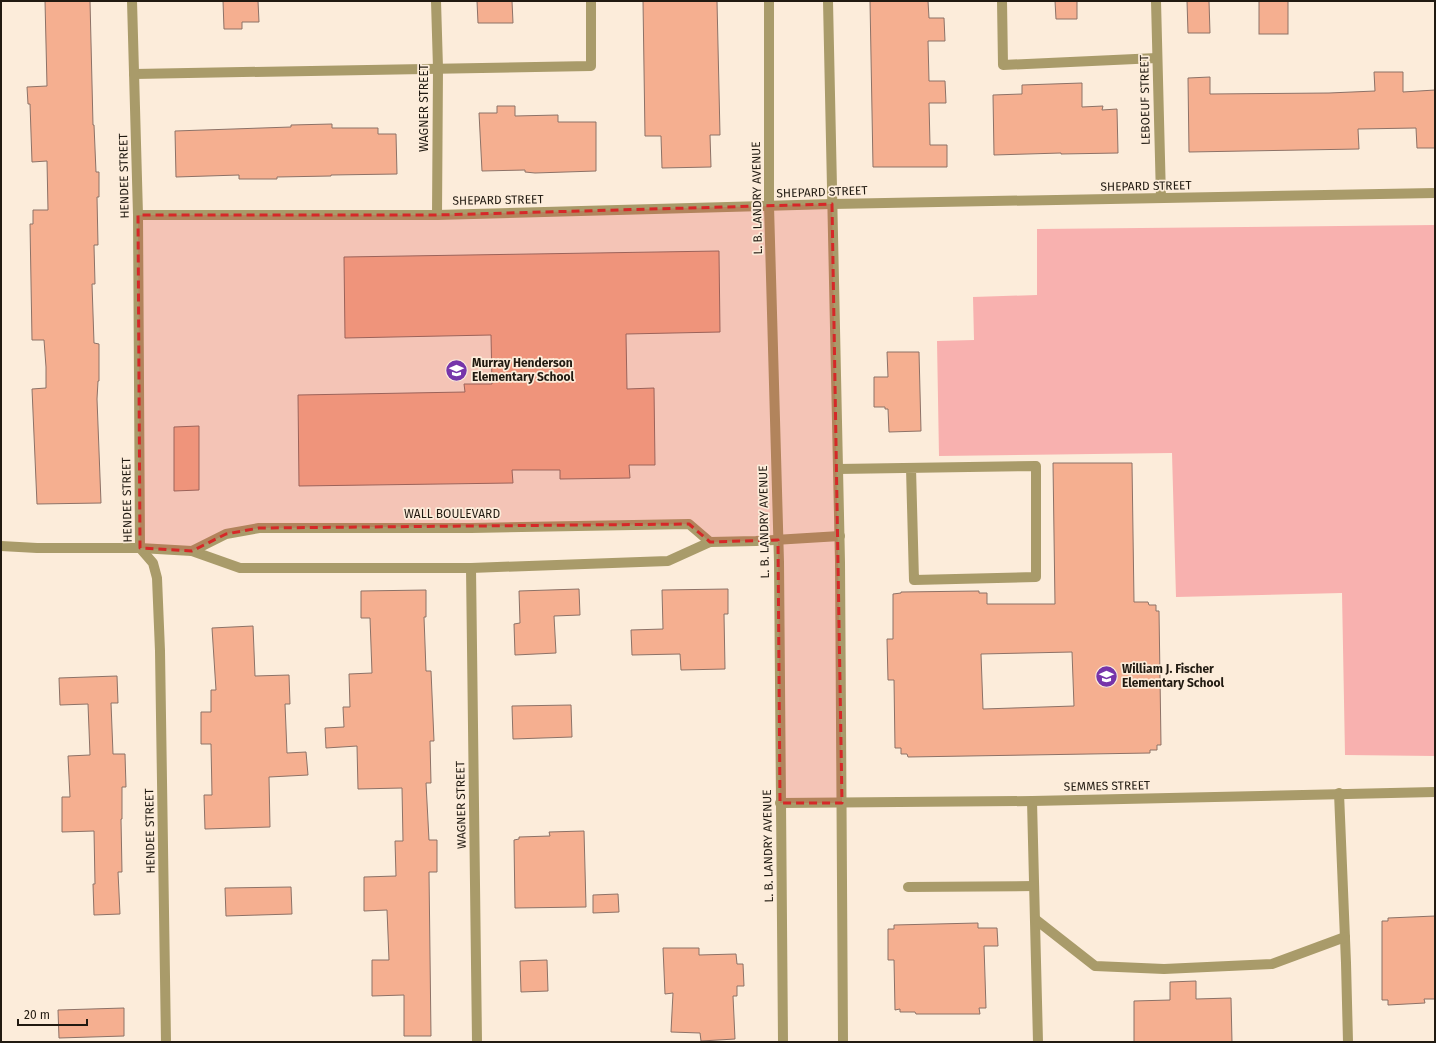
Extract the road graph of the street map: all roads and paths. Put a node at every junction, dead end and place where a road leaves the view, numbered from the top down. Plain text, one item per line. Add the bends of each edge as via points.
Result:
1 (132, 1) edge
2 (436, 1) edge
3 (591, 1) edge
4 (768, 1) edge
5 (828, 1) edge
6 (1002, 1) edge
7 (1156, 1) edge
8 (1157, 58) junction
9 (438, 68) junction
10 (134, 74) junction
11 (1435, 193) edge
12 (1161, 198) junction
13 (832, 204) junction
14 (769, 206) junction
15 (138, 215) junction
16 (437, 215) junction
17 (911, 468) junction
18 (838, 469) junction
19 (840, 536) junction
20 (778, 540) junction
21 (710, 542) junction
22 (1, 546) edge
23 (140, 548) junction
24 (192, 551) junction
25 (470, 568) junction
26 (1435, 792) edge
27 (1339, 793) junction
28 (1032, 801) junction
29 (780, 803) junction
30 (842, 803) junction
31 (1034, 886) junction
32 (908, 887) dead end
33 (1035, 919) junction
34 (1345, 937) junction
35 (166, 1042) edge
36 (477, 1042) edge
37 (783, 1042) edge
38 (843, 1042) edge
39 (1038, 1042) edge
40 (1348, 1042) edge

1 - 10 street, HENDEE STREET
2 - 9 street, WAGNER STREET
3 - 9 street via 591,66
4 - 14 street, L. B. LANDRY AVENUE
5 - 13 street
6 - 8 street via 1003,65
7 - 8 street, LEBOEUF STREET
8 - 12 street, LEBOEUF STREET
9 - 10 street
9 - 16 street, WAGNER STREET
10 - 15 street, HENDEE STREET
11 - 12 street, SHEPARD STREET
12 - 13 street, SHEPARD STREET
13 - 14 street, SHEPARD STREET
13 - 18 street
14 - 16 street, SHEPARD STREET
14 - 20 street, L. B. LANDRY AVENUE
15 - 16 street, SHEPARD STREET
15 - 23 street, HENDEE STREET
17 - 17 street via 1036,466 1036,577 914,580
17 - 18 street
18 - 19 street
19 - 20 street, WALL BOULEVARD
19 - 30 street
20 - 21 street, WALL BOULEVARD
20 - 29 street, L. B. LANDRY AVENUE
21 - 24 street, WALL BOULEVARD via 689,524 259,528 226,534
21 - 25 street, WALL BOULEVARD via 668,561
22 - 23 street, WALL BOULEVARD
23 - 24 street, WALL BOULEVARD
23 - 35 street, HENDEE STREET via 153,563 157,578
24 - 25 street, WALL BOULEVARD via 240,568
25 - 36 street, WAGNER STREET
26 - 27 street, SEMMES STREET
27 - 28 street, SEMMES STREET
27 - 34 street
28 - 30 street, SEMMES STREET
28 - 31 street
29 - 30 street, SEMMES STREET
29 - 37 street, L. B. LANDRY AVENUE
30 - 38 street
31 - 32 street
31 - 33 street
33 - 34 street via 1095,966 1164,969 1272,964
33 - 39 street
34 - 40 street

